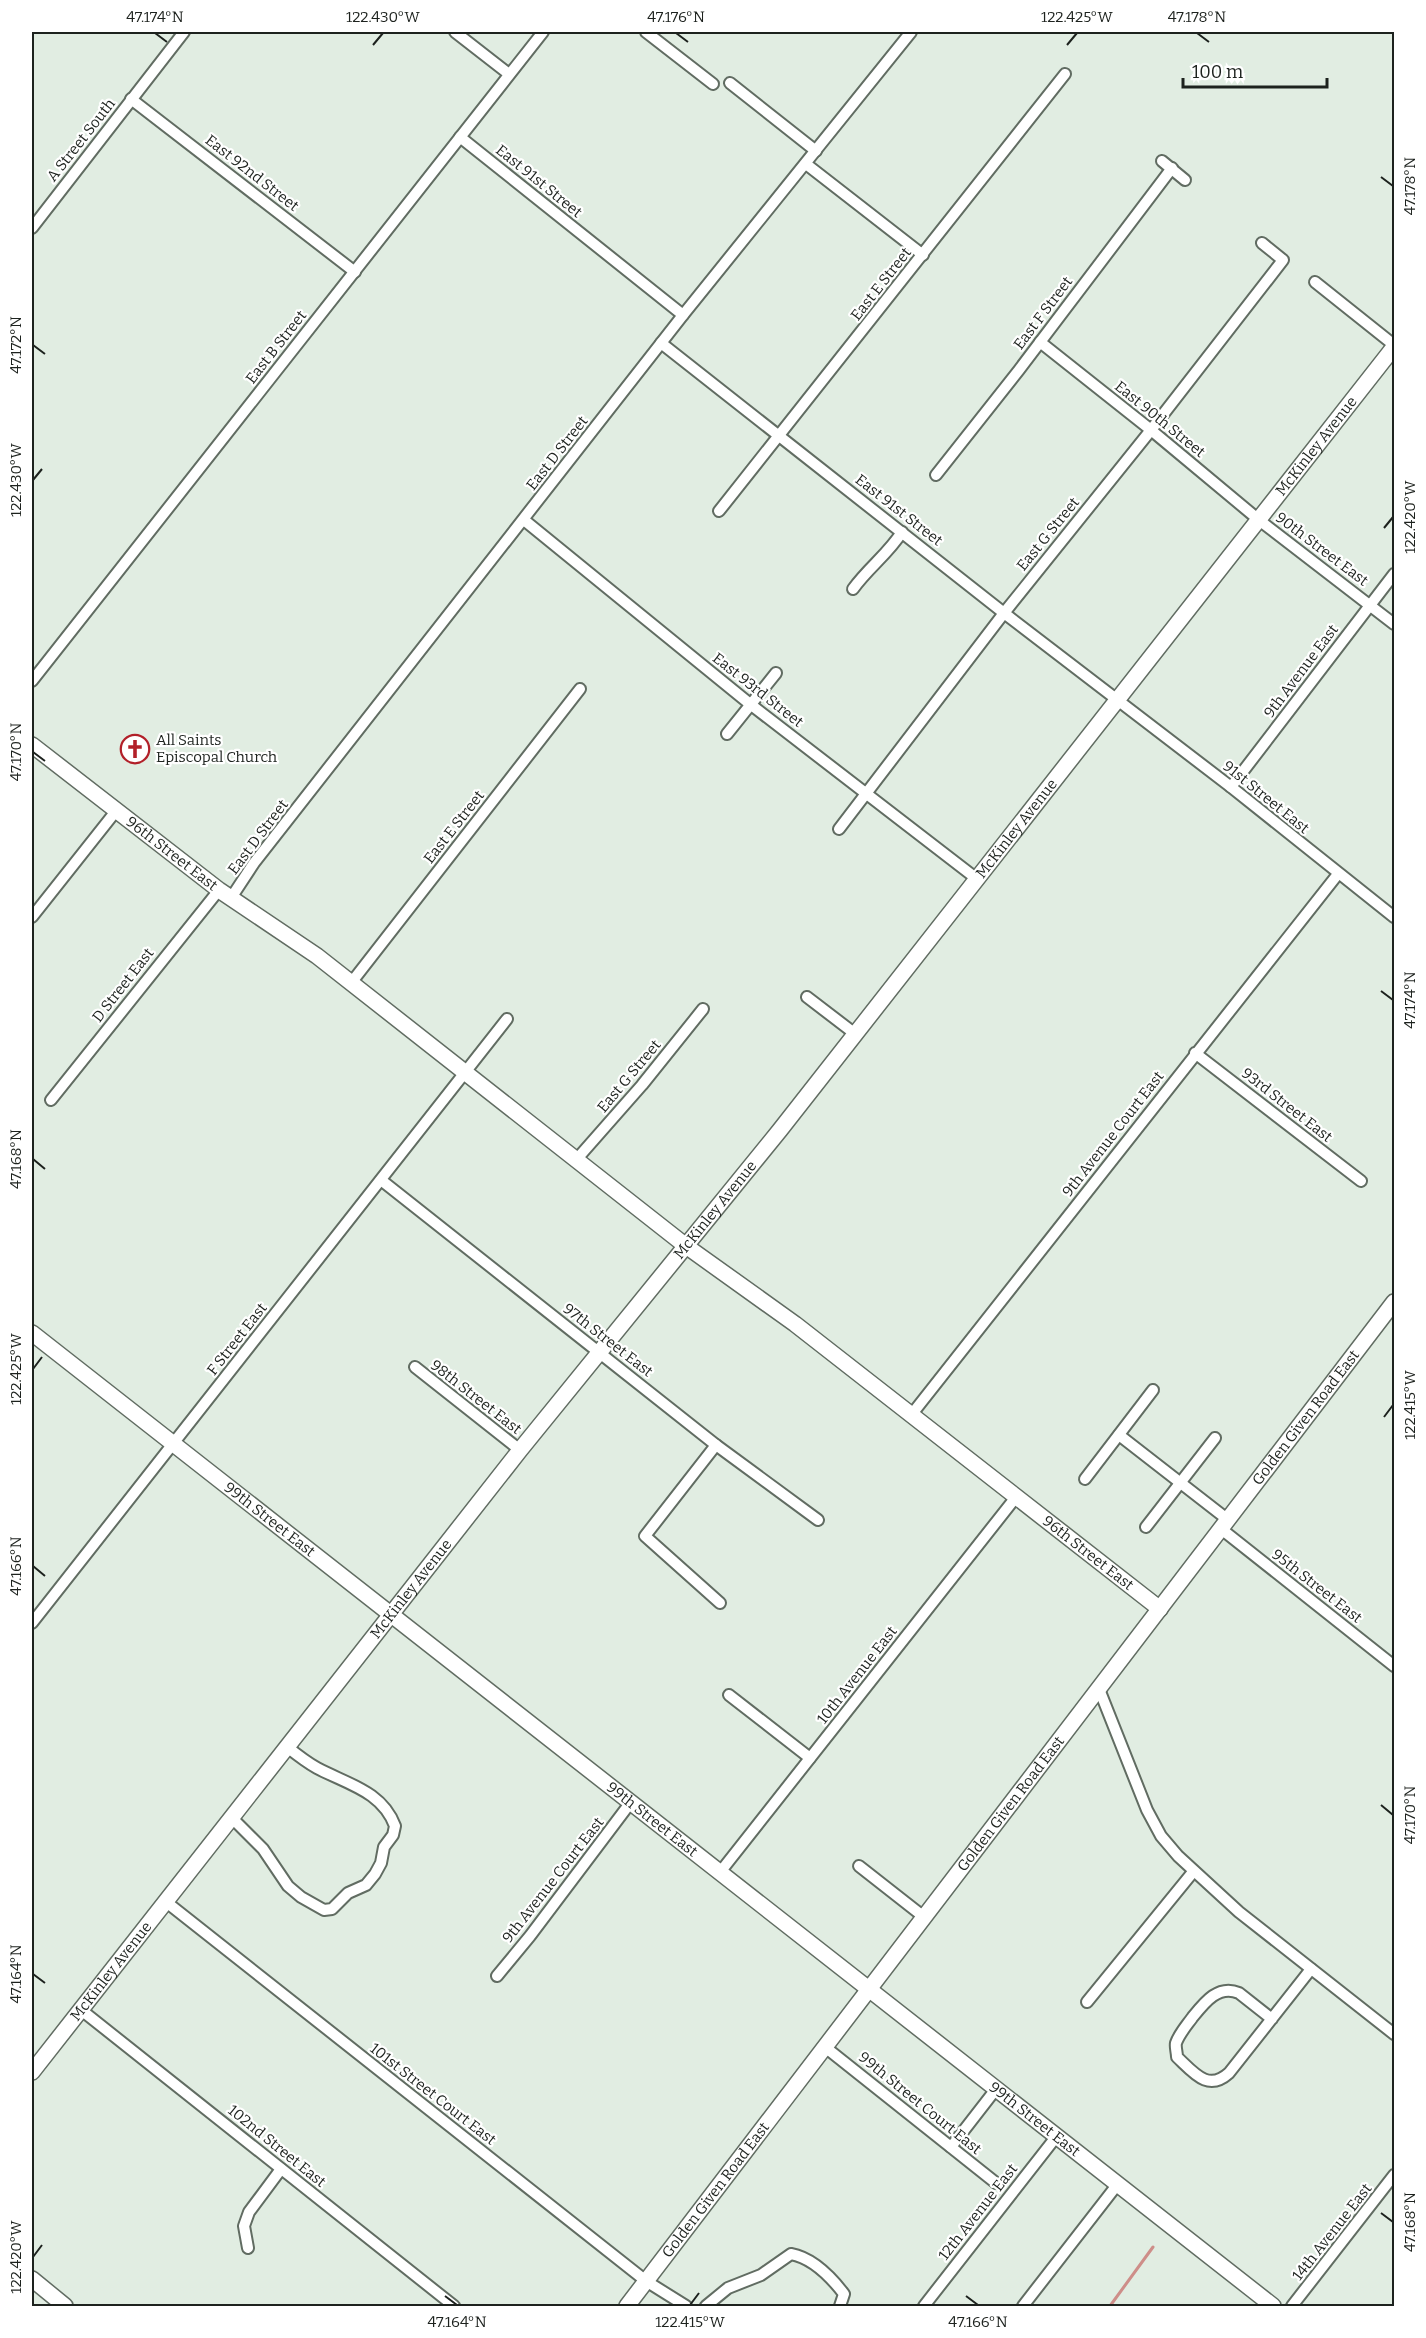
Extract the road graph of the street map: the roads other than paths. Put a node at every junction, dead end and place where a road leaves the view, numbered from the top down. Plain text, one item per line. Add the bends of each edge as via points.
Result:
1 (184, 32) edge
2 (455, 32) edge
3 (543, 32) edge
4 (646, 32) edge
5 (911, 32) edge
6 (509, 74) junction
7 (1065, 74) dead end
8 (730, 83) dead end
9 (712, 84) dead end
10 (131, 99) junction
11 (460, 137) junction
12 (816, 151) junction
13 (1162, 161) dead end
14 (806, 164) junction
15 (1172, 168) junction
16 (1185, 180) dead end
17 (32, 228) edge
18 (1262, 243) dead end
19 (922, 255) junction
20 (355, 272) junction
21 (1315, 282) dead end
22 (683, 315) junction
23 (1040, 342) junction
24 (661, 343) junction
25 (1395, 346) edge
26 (1151, 430) junction
27 (780, 435) junction
28 (936, 475) dead end
29 (719, 511) dead end
30 (524, 520) junction
31 (1259, 520) junction
32 (902, 532) junction
33 (1395, 574) edge
34 (853, 589) dead end
35 (1370, 605) junction
36 (1004, 613) junction
37 (1395, 624) edge
38 (776, 673) dead end
39 (32, 681) edge
40 (580, 689) dead end
41 (1118, 700) junction
42 (750, 704) junction
43 (727, 734) dead end
44 (32, 745) edge
45 (1231, 787) junction
46 (864, 793) junction
47 (116, 811) junction
48 (839, 829) dead end
49 (1338, 874) junction
50 (977, 879) junction
51 (225, 894) junction
52 (32, 917) edge
53 (1395, 917) edge
54 (351, 983) junction
55 (807, 997) dead end
56 (703, 1009) dead end
57 (507, 1019) dead end
58 (854, 1033) junction
59 (1195, 1053) junction
60 (465, 1072) junction
61 (51, 1100) dead end
62 (576, 1160) junction
63 (381, 1180) junction
64 (1361, 1181) dead end
65 (686, 1246) junction
66 (1395, 1302) edge
67 (32, 1333) edge
68 (599, 1352) junction
69 (414, 1367) dead end
70 (1153, 1390) dead end
71 (912, 1414) junction
72 (1119, 1435) junction
73 (1215, 1438) dead end
74 (172, 1443) junction
75 (716, 1445) junction
76 (520, 1450) junction
77 (1085, 1479) dead end
78 (1180, 1483) junction
79 (1016, 1497) junction
80 (818, 1520) dead end
81 (1224, 1524) junction
82 (1146, 1527) dead end
83 (720, 1602) dead end
84 (1160, 1609) junction
85 (390, 1614) junction
86 (32, 1623) edge
87 (1395, 1666) edge
88 (1099, 1689) junction
89 (729, 1695) dead end
90 (286, 1746) junction
91 (810, 1758) junction
92 (631, 1802) junction
93 (231, 1817) junction
94 (859, 1866) dead end
95 (721, 1871) junction
96 (1193, 1872) junction
97 (165, 1901) junction
98 (924, 1917) junction
99 (1311, 1969) junction
100 (497, 1976) dead end
101 (869, 1989) junction
102 (1087, 2002) dead end
103 (80, 2009) junction
104 (1272, 2019) junction
105 (1395, 2034) edge
106 (825, 2047) junction
107 (32, 2072) edge
108 (996, 2089) junction
109 (1056, 2137) junction
110 (951, 2146) junction
111 (280, 2169) junction
112 (1395, 2175) edge
113 (996, 2183) dead end
114 (1118, 2185) junction
115 (248, 2248) dead end
116 (32, 2279) edge
117 (646, 2281) junction
118 (65, 2307) edge
119 (454, 2307) edge
120 (627, 2307) edge
121 (686, 2307) edge
122 (706, 2307) edge
123 (840, 2307) edge
124 (924, 2307) edge
125 (1023, 2307) edge
126 (1273, 2307) edge
127 (1292, 2307) edge

1 - 10 street, A Street South
2 - 6 street
3 - 6 street, East B Street
4 - 9 street
5 - 12 street, East D Street
6 - 11 street, East B Street
7 - 19 street, East E Street
8 - 12 street
10 - 17 street, A Street South
10 - 20 street, East 92nd Street
11 - 20 street, East B Street
11 - 22 street, East 91st Street
12 - 14 street, East D Street
13 - 15 street
14 - 19 street
14 - 22 street, East D Street
15 - 16 street
15 - 23 street, East F Street
18 - 26 street, East G Street via 1283,260
19 - 27 street, East E Street
20 - 39 street, East B Street
21 - 25 street
22 - 24 street, East D Street
23 - 26 street, East 90th Street
23 - 28 street, East F Street
24 - 27 street, East 91st Street
24 - 30 street, East D Street
25 - 31 street, McKinley Avenue
26 - 31 street, East 90th Street
26 - 36 street, East G Street
27 - 29 street, East E Street
27 - 32 street, East 91st Street
30 - 42 street, East 93rd Street
30 - 51 street, East D Street via 254,863
31 - 35 street, 90th Street East
31 - 41 street, McKinley Avenue
32 - 34 street
32 - 36 street, East 91st Street
33 - 35 street, 9th Avenue East
35 - 37 street, 90th Street East
35 - 45 street, 9th Avenue East
36 - 41 street, East 91st Street
36 - 46 street, East G Street
38 - 42 street
40 - 54 street, East E Street
41 - 45 street, 91st Street East
41 - 50 street, McKinley Avenue
42 - 43 street
42 - 46 street, East 93rd Street
44 - 47 street, 96th Street East
45 - 49 street, 91st Street East
46 - 48 street, East G Street
46 - 50 street, East 93rd Street
47 - 51 street, 96th Street East
47 - 52 street
49 - 53 street, 91st Street East
49 - 59 street, 9th Avenue Court East
50 - 58 street, McKinley Avenue
51 - 54 street, 96th Street East
51 - 61 street, D Street East
54 - 60 street, 96th Street East
55 - 58 street
56 - 62 street, East G Street
57 - 60 street
58 - 65 street, McKinley Avenue
59 - 64 street, 93rd Street East
59 - 71 street, 9th Avenue Court East
60 - 62 street, 96th Street East
60 - 63 street, F Street East
62 - 65 street, 96th Street East
63 - 68 street, 97th Street East
63 - 74 street, F Street East
65 - 68 street, McKinley Avenue
65 - 71 street, 96th Street East
66 - 81 street, Golden Given Road East
67 - 74 street, 99th Street East
68 - 75 street, 97th Street East
68 - 76 street, McKinley Avenue
69 - 76 street, 98th Street East
70 - 72 street
71 - 79 street, 96th Street East
72 - 77 street
72 - 78 street, 95th Street East
73 - 78 street
74 - 85 street, 99th Street East
74 - 86 street, F Street East
75 - 80 street, 97th Street East
75 - 83 street via 645,1536
76 - 85 street, McKinley Avenue
78 - 81 street, 95th Street East
78 - 82 street
79 - 84 street, 96th Street East
79 - 91 street, 10th Avenue East
81 - 84 street, Golden Given Road East
81 - 87 street, 95th Street East
84 - 88 street, Golden Given Road East
85 - 90 street, McKinley Avenue
85 - 92 street, 99th Street East
88 - 96 street via 1147,1810 1161,1836
88 - 98 street, Golden Given Road East
89 - 91 street
90 - 93 street, McKinley Avenue
90 - 93 street via 314,1767 362,1788 387,1809 395,1826 375,1874 366,1885 348,1893 332,1909 324,1910 288,1886 263,1849
91 - 95 street, 10th Avenue East
92 - 95 street, 99th Street East
92 - 100 street, 9th Avenue Court East
93 - 97 street, McKinley Avenue
94 - 98 street
95 - 101 street, 99th Street East
96 - 99 street
96 - 102 street
97 - 103 street, McKinley Avenue
97 - 117 street, 101st Street Court East
98 - 101 street, Golden Given Road East
99 - 104 street
99 - 105 street
101 - 106 street, Golden Given Road East
101 - 108 street, 99th Street East
103 - 107 street, McKinley Avenue
103 - 111 street, 102nd Street East
104 - 104 street via 1220,2081 1204,2079 1177,2057 1176,2047 1184,2029 1218,1992 1229,1990 1248,1998
106 - 110 street, 99th Street Court East
106 - 117 street, Golden Given Road East
108 - 109 street, 99th Street East
108 - 110 street
109 - 114 street, 99th Street East
109 - 124 street, 12th Avenue East
110 - 113 street, 99th Street Court East
111 - 115 street via 249,2212 244,2226
111 - 119 street, 102nd Street East
112 - 127 street, 14th Avenue East
114 - 125 street
114 - 126 street, 99th Street East
116 - 118 street
117 - 120 street, Golden Given Road East
117 - 121 street, 101st Street Court East
122 - 123 street via 728,2288 761,2275 791,2254 806,2258 836,2284 844,2294

